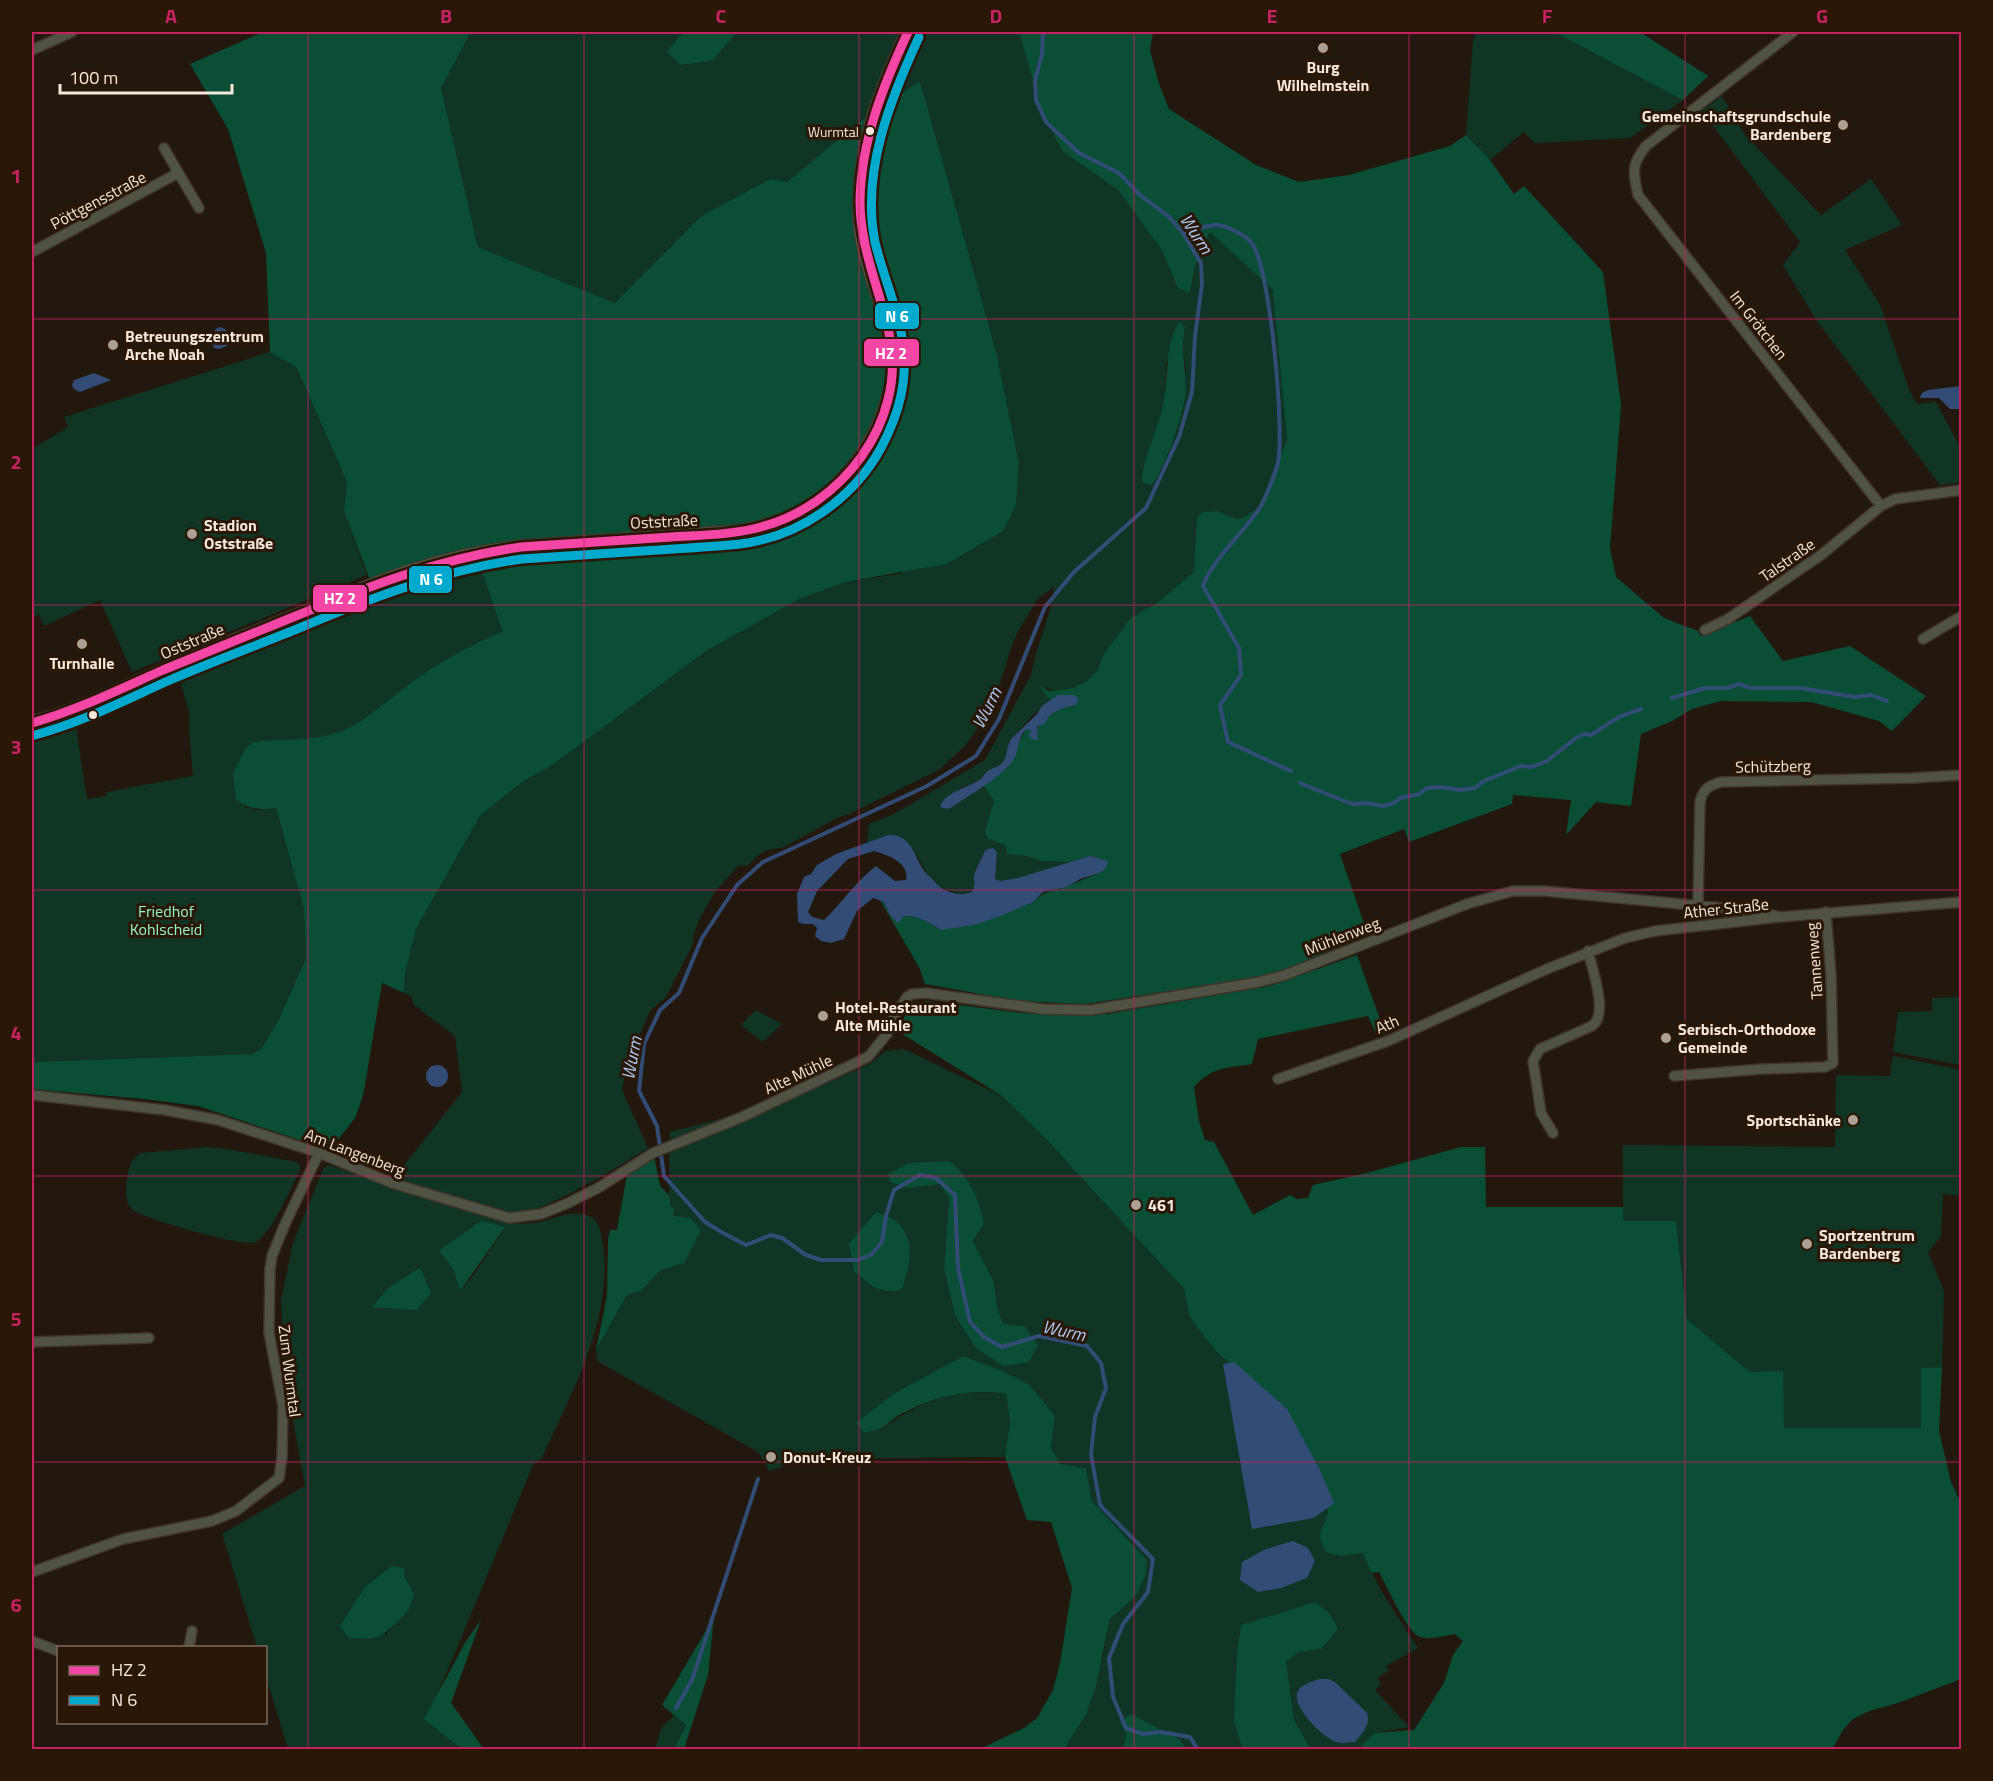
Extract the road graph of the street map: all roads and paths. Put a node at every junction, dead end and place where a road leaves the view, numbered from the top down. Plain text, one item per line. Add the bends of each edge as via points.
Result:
1 (72, 32) edge
2 (908, 32) edge
3 (1793, 32) edge
4 (32, 50) edge
5 (164, 148) dead end
6 (178, 173) junction
7 (199, 208) dead end
8 (32, 252) edge
9 (1962, 490) edge
10 (1881, 506) junction
11 (1961, 620) edge
12 (1705, 630) dead end
13 (1923, 639) dead end
14 (32, 723) edge
15 (1962, 775) edge
16 (1962, 902) edge
17 (1698, 906) junction
18 (1826, 912) junction
19 (1780, 917) junction
20 (1588, 951) junction
21 (1504, 988) joint
22 (912, 994) joint
23 (1674, 1076) dead end
24 (1278, 1079) dead end
25 (32, 1095) edge
26 (1552, 1133) dead end
27 (318, 1153) junction
28 (653, 1153) joint
29 (149, 1338) dead end
30 (32, 1342) edge
31 (32, 1572) edge
32 (192, 1631) dead end
33 (32, 1641) edge
34 (189, 1646) edge
35 (57, 1651) edge

1 - 4 street
2 - 14 street, Oststraße via 874,111 861,173 861,229 889,337 890,396 863,454 821,499 787,519 739,532 521,547 438,562 381,581
3 - 10 street, Im Grötchen via 1646,146 1636,158 1633,172 1638,195
5 - 6 street
6 - 7 street
6 - 8 street, Pöttgensstraße
9 - 10 street via 1895,499
10 - 12 street, Talstraße via 1821,555 1728,619
11 - 13 street
15 - 17 street, Schützberg via 1709,785 1700,802
16 - 18 street, Ather Straße
17 - 19 street, Mühlenweg
17 - 22 street, Mühlenweg via 1513,891 1467,904 1285,975 1091,1010 1043,1009
18 - 19 street, Ather Straße
18 - 23 street, Tannenweg via 1833,1063 1825,1067
19 - 20 street, Ather Straße via 1655,932
20 - 21 street, Ather Straße
20 - 26 street via 1601,1011 1596,1023 1540,1049 1533,1060 1541,1113
21 - 24 street, Ath via 1388,1041
22 - 28 street, Alte Mühle via 868,1057 742,1117
25 - 27 street, Am Langenberg via 197,1114
27 - 28 street, Am Langenberg via 392,1183 509,1218 541,1214 566,1204
27 - 31 street, Zum Wurmtal via 281,1232 270,1269 269,1333 283,1406 279,1478 237,1511 212,1521 123,1539
29 - 30 street
32 - 34 street
33 - 35 street

